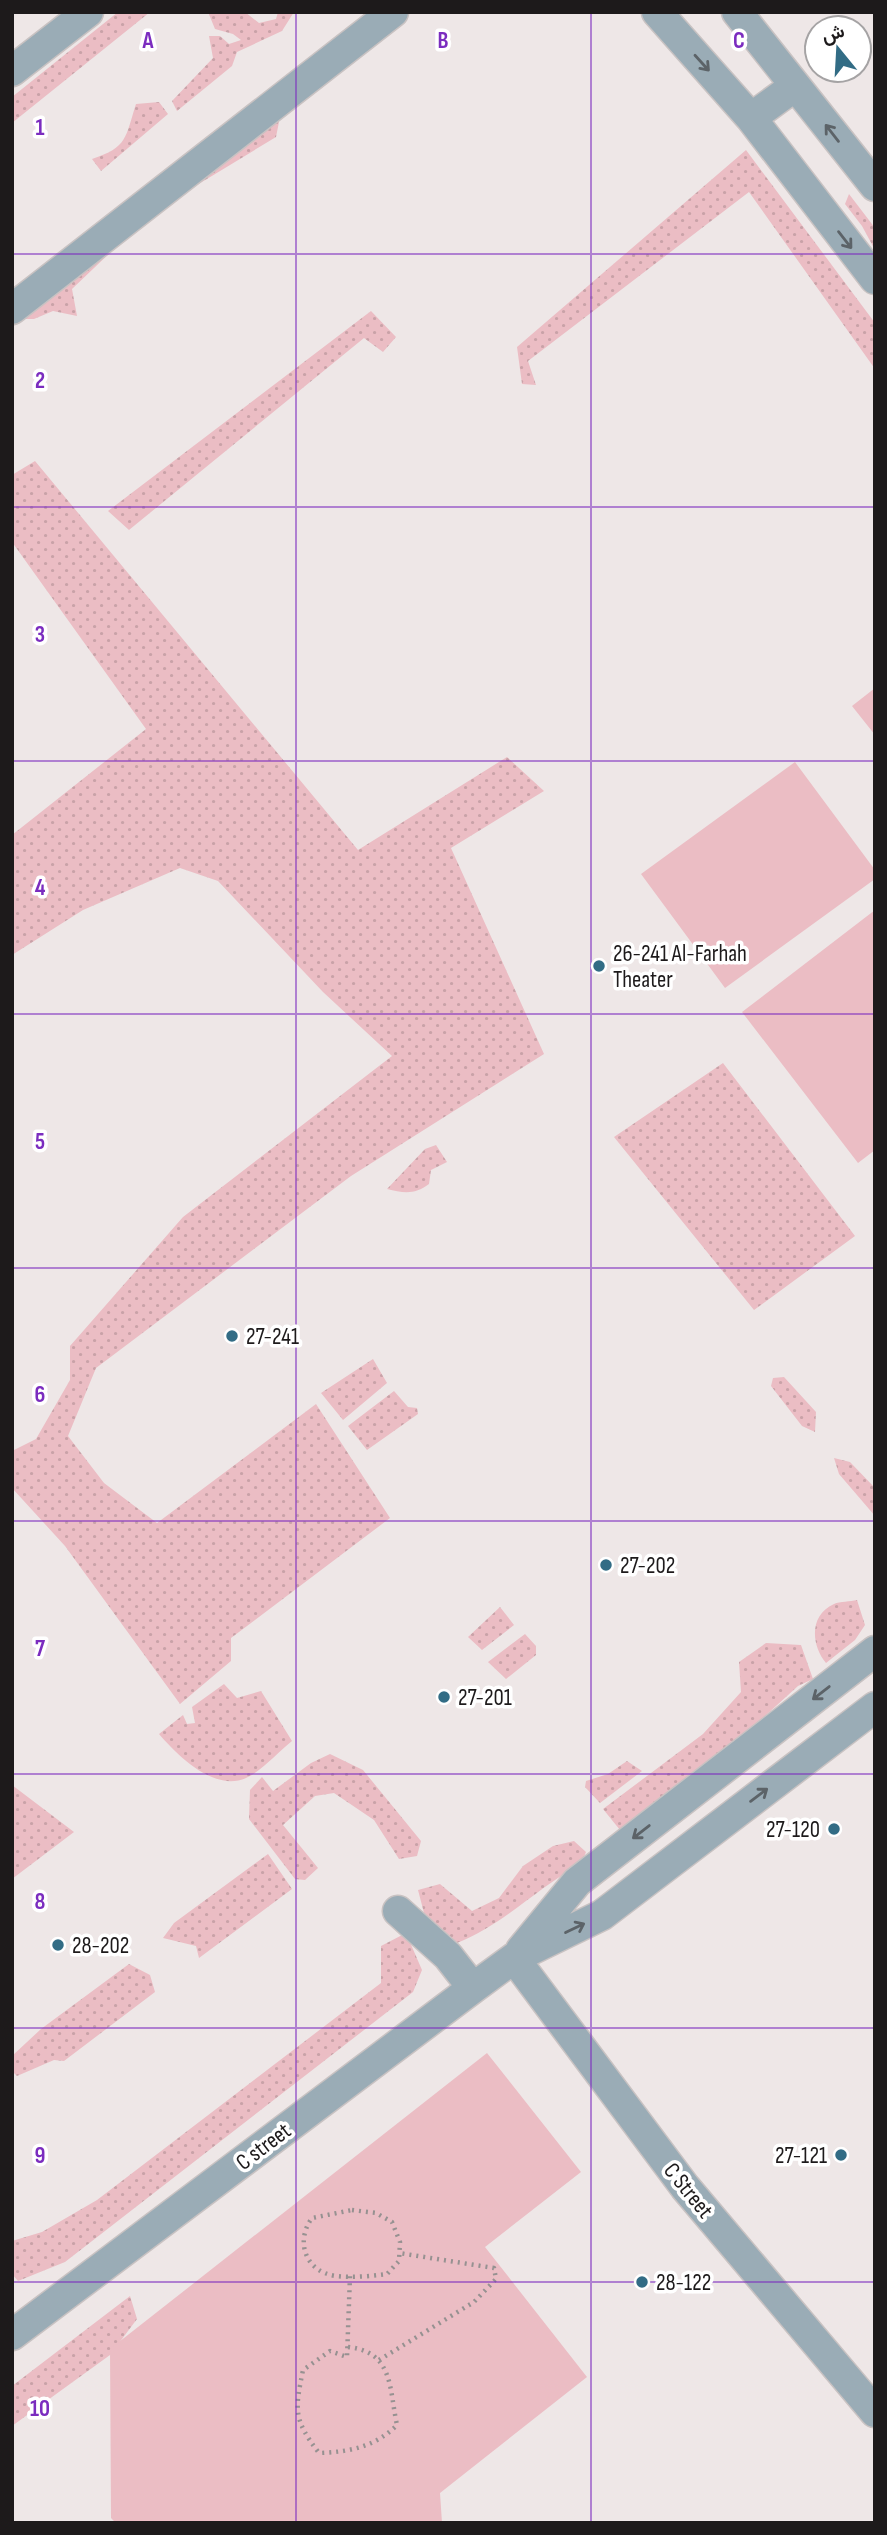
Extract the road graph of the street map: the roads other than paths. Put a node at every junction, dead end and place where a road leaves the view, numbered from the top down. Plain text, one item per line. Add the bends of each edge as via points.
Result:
1 (88, 12) edge
2 (393, 12) edge
3 (657, 12) edge
4 (737, 12) edge
5 (12, 71) edge
6 (795, 86) junction
7 (751, 118) junction
8 (875, 186) edge
9 (875, 279) edge
10 (12, 310) edge
11 (875, 1651) edge
12 (875, 1707) edge
13 (398, 1911) dead end
14 (514, 1958) junction
15 (473, 1988) junction
16 (14, 2330) edge
17 (875, 2412) edge

1 - 5 street
2 - 10 street
3 -> 7 street
4 - 6 street
6 - 7 street
8 -> 6 street
7 -> 9 street
11 -> 14 street via 577,1882
14 -> 12 street via 601,1915
13 - 15 street via 448,1956
14 - 15 street, C street
14 - 17 street, C Street via 685,2187
15 - 16 street, C street

